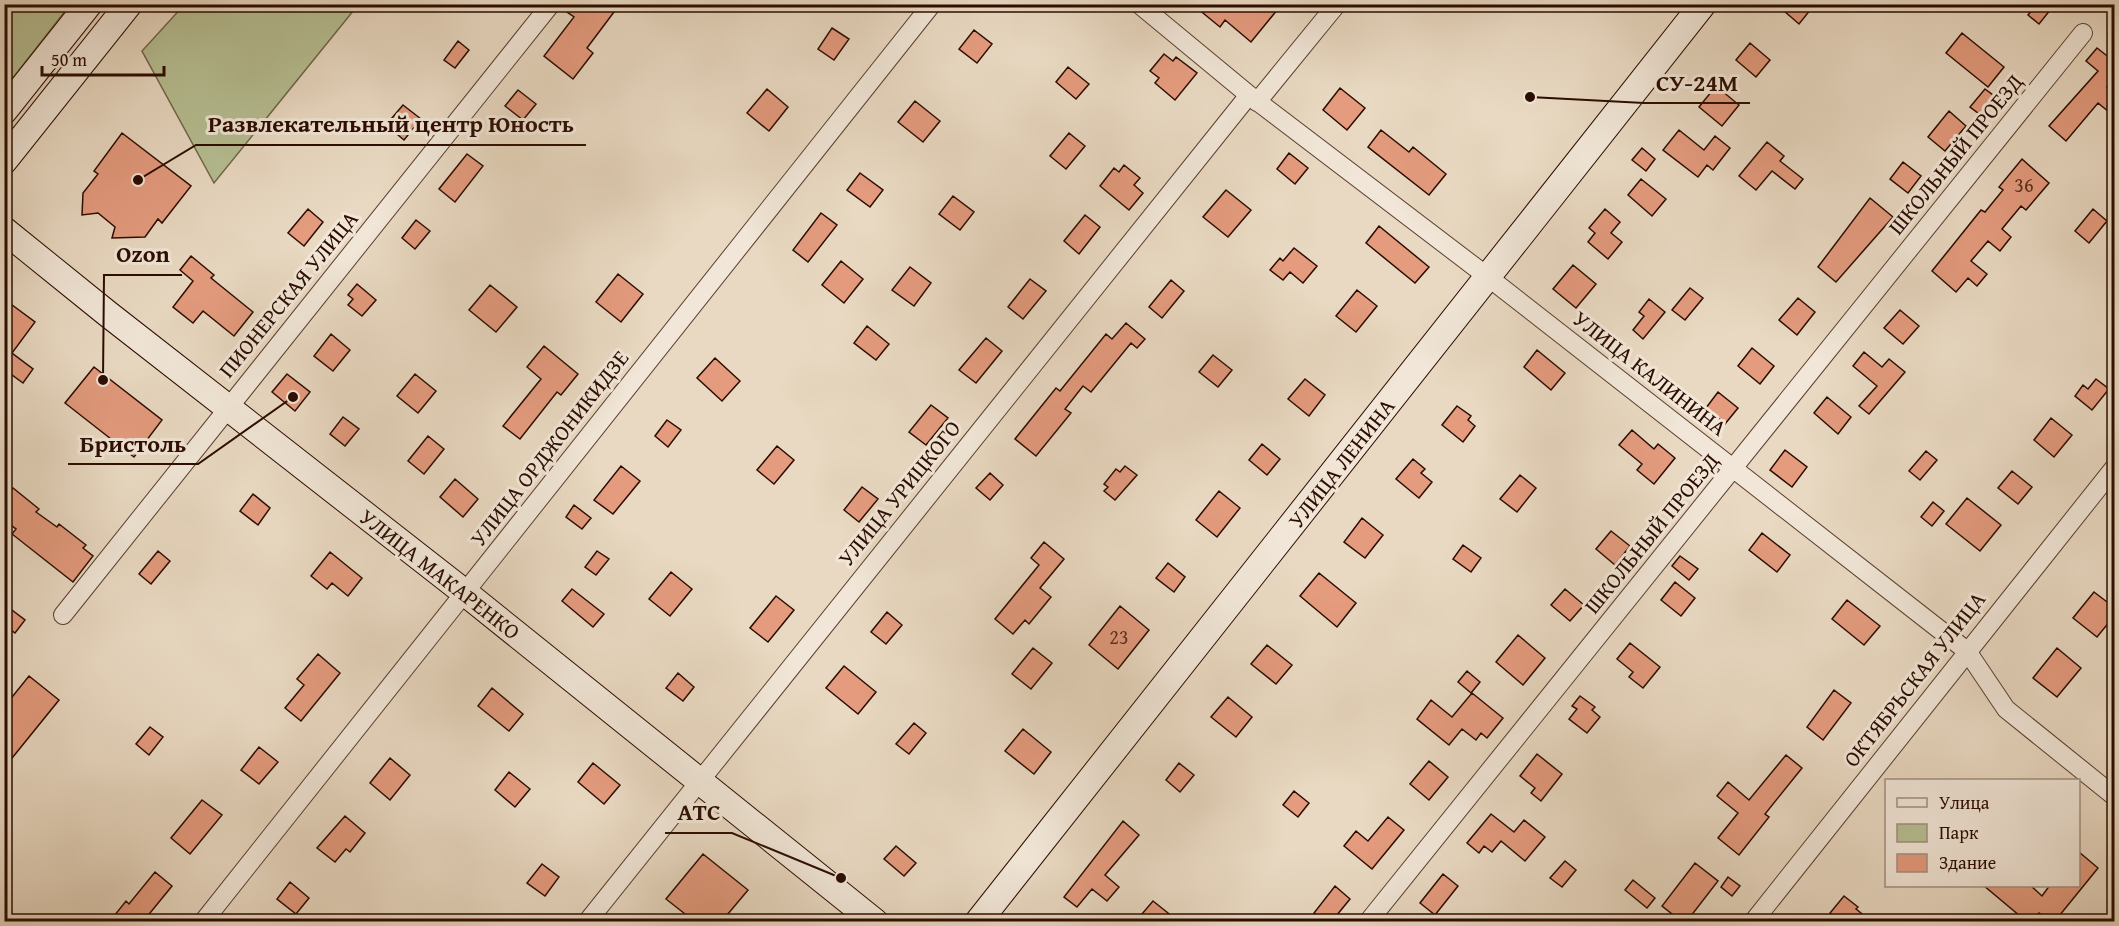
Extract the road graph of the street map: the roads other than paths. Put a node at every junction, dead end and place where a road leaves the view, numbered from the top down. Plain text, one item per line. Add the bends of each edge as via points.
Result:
1 (89, 4) edge
2 (129, 4) edge
3 (551, 4) edge
4 (932, 4) edge
5 (1139, 4) edge
6 (1337, 4) edge
7 (1703, 4) edge
8 (2083, 33) dead end
9 (1253, 98) junction
10 (4, 111) edge
11 (4, 161) edge
12 (4, 230) edge
13 (1488, 277) junction
14 (228, 407) junction
15 (2115, 468) edge
16 (1734, 469) junction
17 (464, 592) junction
18 (63, 615) dead end
19 (1966, 651) junction
20 (698, 782) junction
21 (2115, 796) edge
22 (203, 921) edge
23 (587, 921) edge
24 (874, 921) edge
25 (978, 921) edge
26 (1368, 921) edge
27 (1753, 921) edge

1 - 10 main road
2 - 11 main road
3 - 14 street, ПИОНЕРСКАЯ УЛИЦА
4 - 17 street, УЛИЦА ОРДЖОНИКИДЗЕ
5 - 9 street, УЛИЦА КАЛИНИНА
6 - 9 street, УЛИЦА УРИЦКОГО
7 - 13 main road, УЛИЦА ЛЕНИНА
8 - 16 street, ШКОЛЬНЫЙ ПРОЕЗД
9 - 13 street, УЛИЦА КАЛИНИНА
9 - 20 street, УЛИЦА УРИЦКОГО
12 - 14 main road, УЛИЦА МАКАРЕНКО
13 - 16 street, УЛИЦА КАЛИНИНА
13 - 25 main road, УЛИЦА ЛЕНИНА
14 - 17 main road, УЛИЦА МАКАРЕНКО
14 - 18 street, ПИОНЕРСКАЯ УЛИЦА
15 - 19 street, ОКТЯБРЬСКАЯ УЛИЦА
16 - 19 street, УЛИЦА КАЛИНИНА
16 - 26 street, ШКОЛЬНЫЙ ПРОЕЗД
17 - 20 main road, УЛИЦА МАКАРЕНКО
17 - 22 street, УЛИЦА ОРДЖОНИКИДЗЕ
19 - 21 street, УЛИЦА КАЛИНИНА via 2006,709
19 - 27 street, ОКТЯБРЬСКАЯ УЛИЦА
20 - 23 street, УЛИЦА УРИЦКОГО
20 - 24 main road, УЛИЦА МАКАРЕНКО

